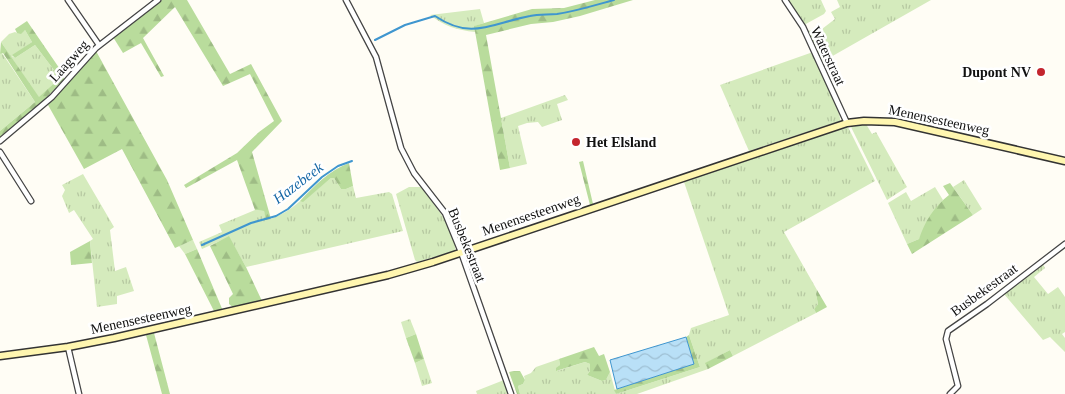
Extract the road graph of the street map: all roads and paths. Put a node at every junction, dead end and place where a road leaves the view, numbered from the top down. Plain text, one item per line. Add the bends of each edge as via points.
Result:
1 (68, 0) edge
2 (158, 0) edge
3 (346, 0) edge
4 (785, 0) edge
5 (99, 45) junction
6 (847, 123) junction
7 (0, 141) edge
8 (0, 152) edge
9 (1065, 161) edge
10 (31, 202) dead end
11 (1065, 244) edge
12 (461, 252) junction
13 (68, 347) junction
14 (0, 356) edge
15 (79, 394) edge
16 (511, 394) edge
17 (950, 394) edge

1 - 5 street
2 - 5 street, Laagweg
3 - 12 street, Busbekestraat via 376,57 401,148 414,173 445,213
4 - 6 street, Waterstraat via 803,27
5 - 7 street, Laagweg via 52,97
6 - 9 street, Menensesteenweg via 894,122
6 - 12 street, Menensesteenweg
8 - 10 street
11 - 17 street, Busbekestraat via 948,331 946,340 958,386
12 - 13 street, Menensesteenweg via 373,279
12 - 16 street, Busbekestraat
13 - 14 street, Menensesteenweg
13 - 15 street

